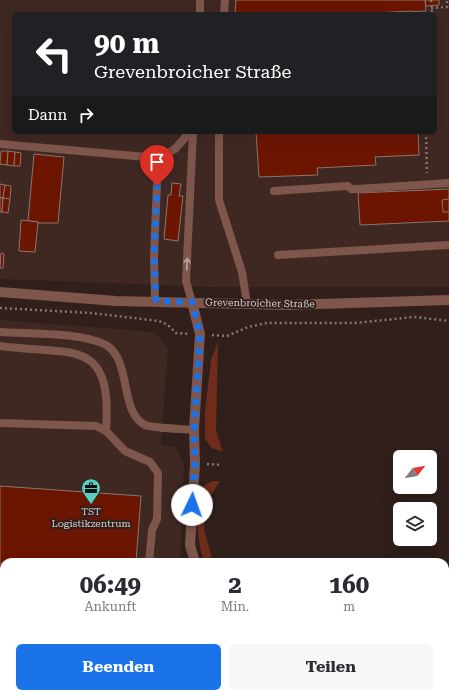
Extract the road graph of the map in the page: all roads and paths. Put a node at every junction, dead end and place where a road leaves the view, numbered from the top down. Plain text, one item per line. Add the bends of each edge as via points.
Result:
1 (200, 0) edge
2 (225, 0) edge
3 (431, 0) edge
4 (447, 0) edge
5 (432, 8) junction
6 (200, 12) edge
7 (224, 12) edge
8 (432, 12) edge
9 (189, 134) edge
10 (191, 134) edge
11 (219, 134) edge
12 (426, 134) edge
13 (0, 144) edge
14 (158, 158) junction
15 (449, 183) edge
16 (428, 185) junction
17 (274, 191) dead end
18 (449, 244) edge
19 (278, 255) dead end
20 (0, 292) edge
21 (449, 300) edge
22 (156, 301) junction
23 (192, 302) junction
24 (247, 304) junction
25 (0, 308) edge
26 (449, 321) edge
27 (0, 332) edge
28 (200, 334) junction
29 (0, 346) edge
30 (0, 423) edge
31 (194, 430) junction
32 (106, 431) junction
33 (149, 558) edge
34 (194, 558) edge

1 - 6 lane
2 - 7 lane
3 - 5 path
4 - 5 path via 447,8
5 - 8 path
9 - 14 lane via 175,149
23 -> 10 lane via 186,281
11 - 24 lane via 219,200 242,272
12 - 16 path
13 - 14 lane
14 - 22 lane via 154,256
15 - 16 lane
16 - 17 lane via 357,189 348,186
18 - 19 lane
20 - 22 street, Grevenbroicher Straße via 116,301
21 - 24 street, Grevenbroicher Straße
22 - 23 street, Grevenbroicher Straße
23 - 24 street, Grevenbroicher Straße
23 - 28 street
25 - 28 path via 158,320 176,333
26 - 28 path via 415,317 355,323 267,323 248,327 227,336
27 - 31 lane via 89,338 107,346 115,354 131,408 138,420 146,426
28 - 31 street
29 - 32 lane via 62,351 89,359 103,376 107,394
30 - 32 lane via 96,426
31 - 34 street via 195,464 190,545
32 - 33 lane via 126,451 150,462 158,473 157,519 152,530

